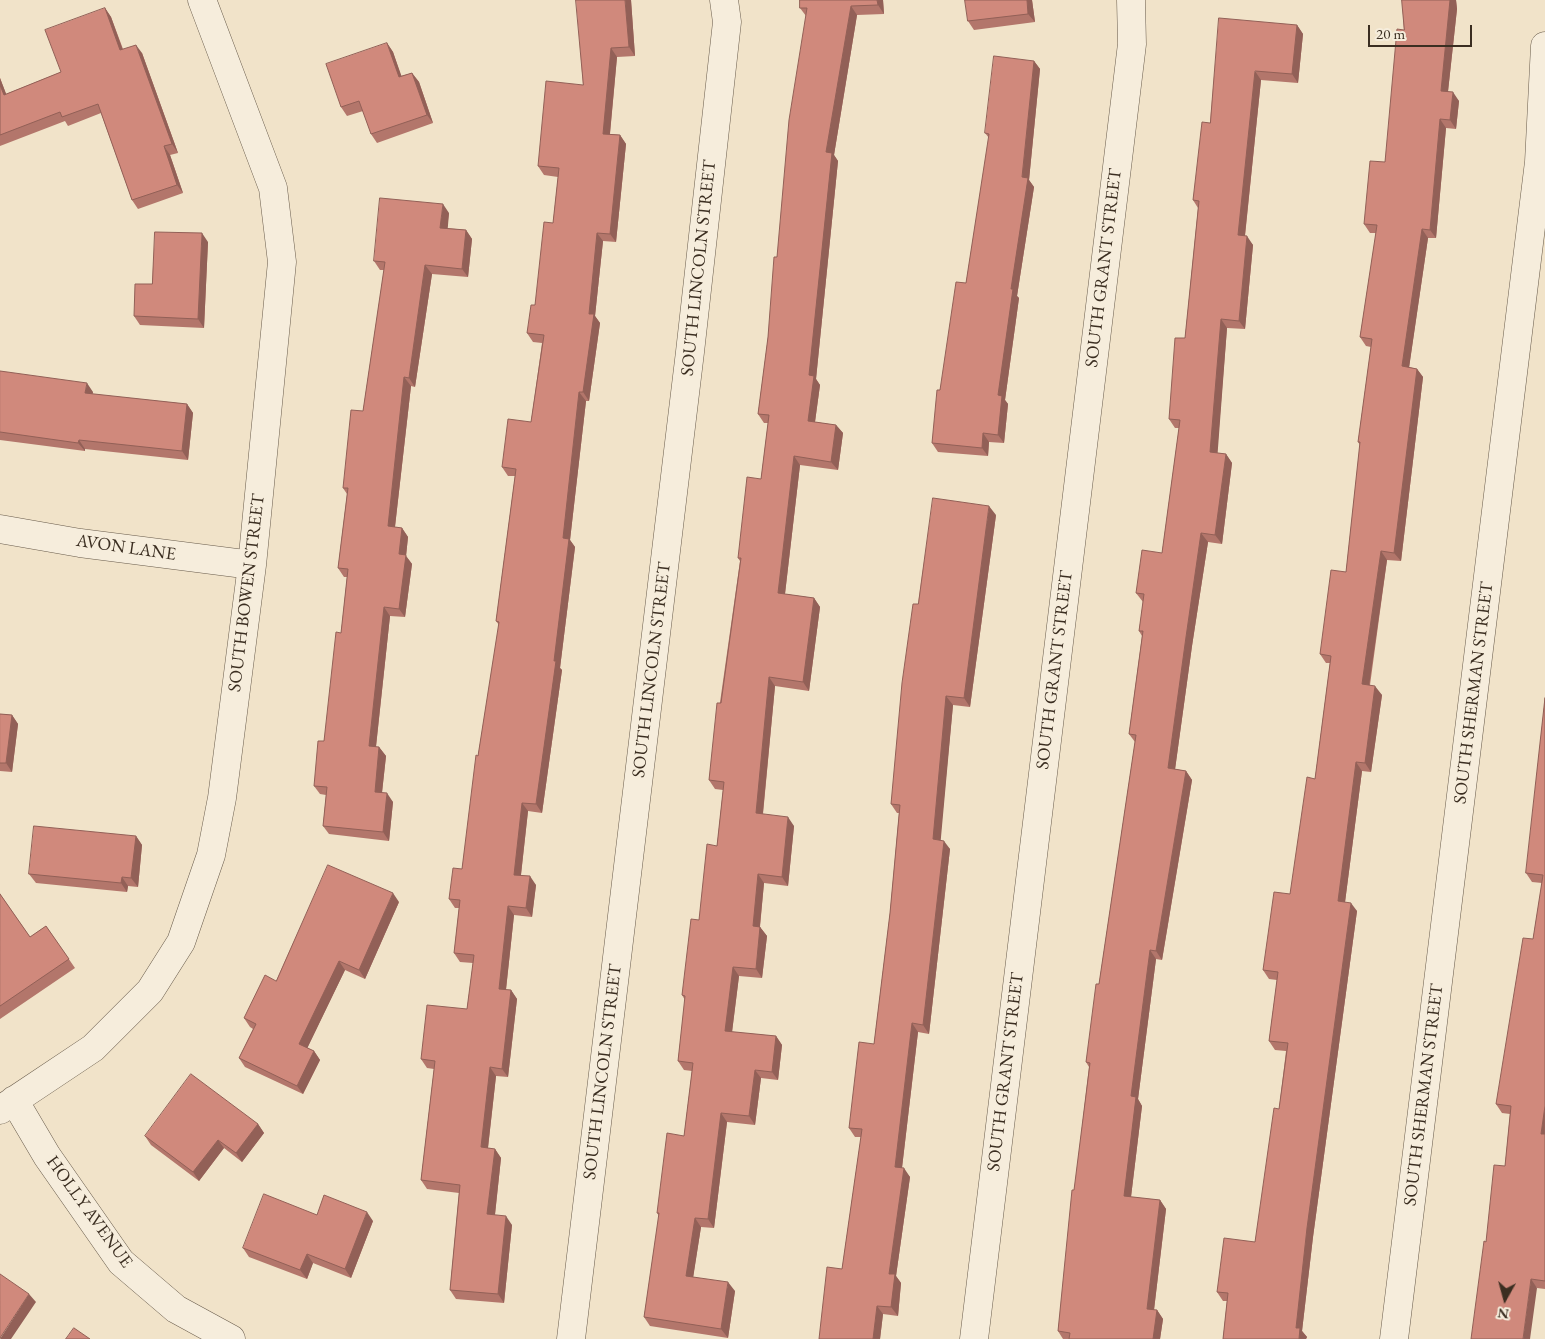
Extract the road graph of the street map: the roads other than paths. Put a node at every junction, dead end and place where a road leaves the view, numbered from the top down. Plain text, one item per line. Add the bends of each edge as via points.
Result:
1 (202, 0) edge
2 (724, 0) edge
3 (1131, 0) edge
4 (1545, 46) edge
5 (1542, 162) edge
6 (0, 529) edge
7 (252, 564) junction
8 (7, 1105) edge
9 (231, 1339) edge
10 (571, 1339) edge
11 (974, 1339) edge
12 (1394, 1339) edge

1 - 7 street, SOUTH BOWEN STREET via 273,188 282,262
2 - 10 street, SOUTH LINCOLN STREET via 727,22 690,352
3 - 11 street, SOUTH GRANT STREET via 1132,44
4 - 5 street, SOUTH SHERMAN STREET
5 - 12 street, SOUTH SHERMAN STREET
6 - 7 street, AVON LANE via 80,543
7 - 8 street, SOUTH BOWEN STREET via 222,798 211,855 182,942 150,991 93,1048
8 - 9 street, HOLLY AVENUE via 121,1262 176,1309

